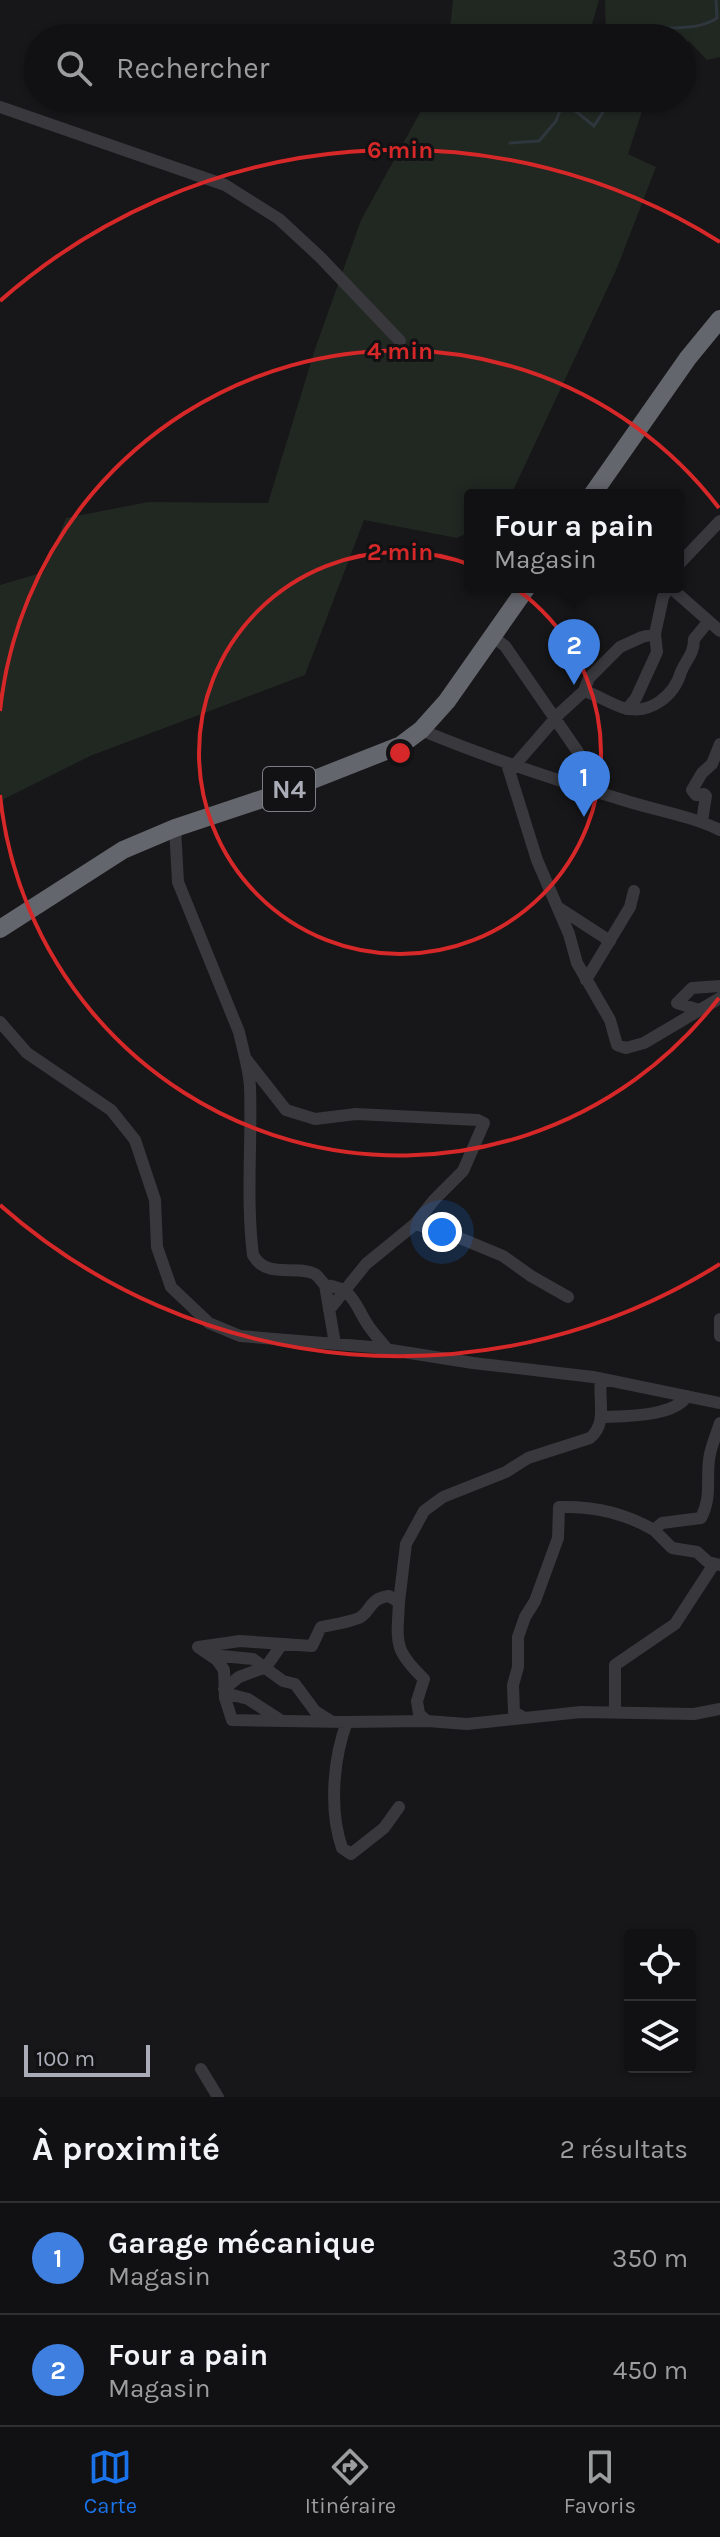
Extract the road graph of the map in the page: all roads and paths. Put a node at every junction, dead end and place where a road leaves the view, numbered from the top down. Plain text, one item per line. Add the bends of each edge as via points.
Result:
1 (0, 107) edge
2 (720, 319) edge
3 (400, 341) dead end
4 (596, 489) edge
5 (719, 526) edge
6 (684, 559) edge
7 (523, 593) edge
8 (666, 593) edge
9 (677, 593) edge
10 (708, 622) junction
11 (720, 631) edge
12 (655, 634) junction
13 (492, 636) junction
14 (584, 691) junction
15 (627, 709) junction
16 (554, 719) junction
17 (421, 730) junction
18 (720, 744) edge
19 (511, 765) junction
20 (576, 786) junction
21 (702, 821) junction
22 (175, 828) junction
23 (720, 830) edge
24 (634, 891) dead end
25 (558, 908) junction
26 (0, 929) edge
27 (610, 941) junction
28 (586, 980) junction
29 (720, 986) edge
30 (720, 998) edge
31 (699, 1010) junction
32 (0, 1022) edge
33 (245, 1058) junction
34 (415, 1224) junction
35 (325, 1285) junction
36 (346, 1292) junction
37 (568, 1297) dead end
38 (329, 1310) junction
39 (720, 1319) edge
40 (720, 1336) edge
41 (335, 1344) junction
42 (387, 1349) junction
43 (601, 1379) junction
44 (687, 1396) junction
45 (720, 1403) edge
46 (602, 1417) junction
47 (720, 1423) edge
48 (654, 1530) junction
49 (717, 1565) edge
50 (399, 1602) junction
51 (282, 1644) junction
52 (211, 1655) junction
53 (266, 1667) junction
54 (224, 1691) junction
55 (720, 1709) edge
56 (615, 1713) junction
57 (524, 1718) junction
58 (282, 1721) junction
59 (427, 1721) junction
60 (340, 1722) junction
61 (399, 1807) dead end
62 (201, 2069) dead end
63 (218, 2097) edge

1 - 3 street via 225,185 279,219
2 - 4 highway
5 - 6 street
7 - 13 highway, N4
8 - 12 street
9 - 10 street
10 - 11 street
10 - 15 street via 663,700 651,708
12 - 14 street via 620,647 589,678
12 - 15 street via 657,652
13 - 16 street via 505,646
13 - 17 highway, N4
14 - 15 street
14 - 16 street
16 - 19 street
16 - 20 street via 581,757
17 - 19 street
17 - 22 highway, N4 via 401,745
18 - 21 street via 692,790 706,796
19 - 20 street
19 - 25 street via 537,860
20 - 21 street
21 - 23 street
22 - 26 highway, N4 via 123,850
22 - 33 street via 178,882
24 - 27 street
25 - 27 street
25 - 28 street
27 - 28 street
28 - 31 street via 621,1048 656,1037
29 - 31 street via 692,988 677,1003
30 - 31 street
32 - 41 street via 27,1053 111,1110 135,1140 155,1200 157,1247 171,1287 189,1306 209,1323 240,1336
33 - 34 street via 286,1110 315,1119 356,1114 484,1123 463,1171
33 - 35 street via 253,1255 266,1267 315,1274
34 - 36 street via 366,1264
34 - 37 street via 503,1256
35 - 36 street
35 - 38 street
36 - 38 street
36 - 42 street
38 - 41 street
39 - 40 street
41 - 42 street
42 - 43 street
43 - 44 street
43 - 46 street
44 - 45 street
44 - 46 street via 645,1416
46 - 50 street via 590,1438 528,1458 424,1511 406,1544
47 - 48 street via 709,1456 701,1518 662,1523
48 - 49 street via 672,1548 697,1552
48 - 57 street via 613,1513 559,1507 558,1538 518,1637 514,1712
49 - 56 street via 675,1624 615,1665
50 - 51 street via 382,1596 362,1617 321,1627 312,1646
50 - 59 street via 396,1644 424,1679 417,1701 419,1714
51 - 52 street via 199,1645
51 - 53 street
52 - 53 street via 245,1657
52 - 54 street via 224,1670
53 - 54 street via 239,1677
53 - 60 street via 295,1684 315,1711
54 - 58 street
54 - 58 street via 232,1720
55 - 56 street via 694,1714
56 - 57 street
57 - 59 street via 467,1724
58 - 60 street
59 - 60 street
60 - 61 street via 333,1803 342,1848 351,1854 384,1828
62 - 63 street

